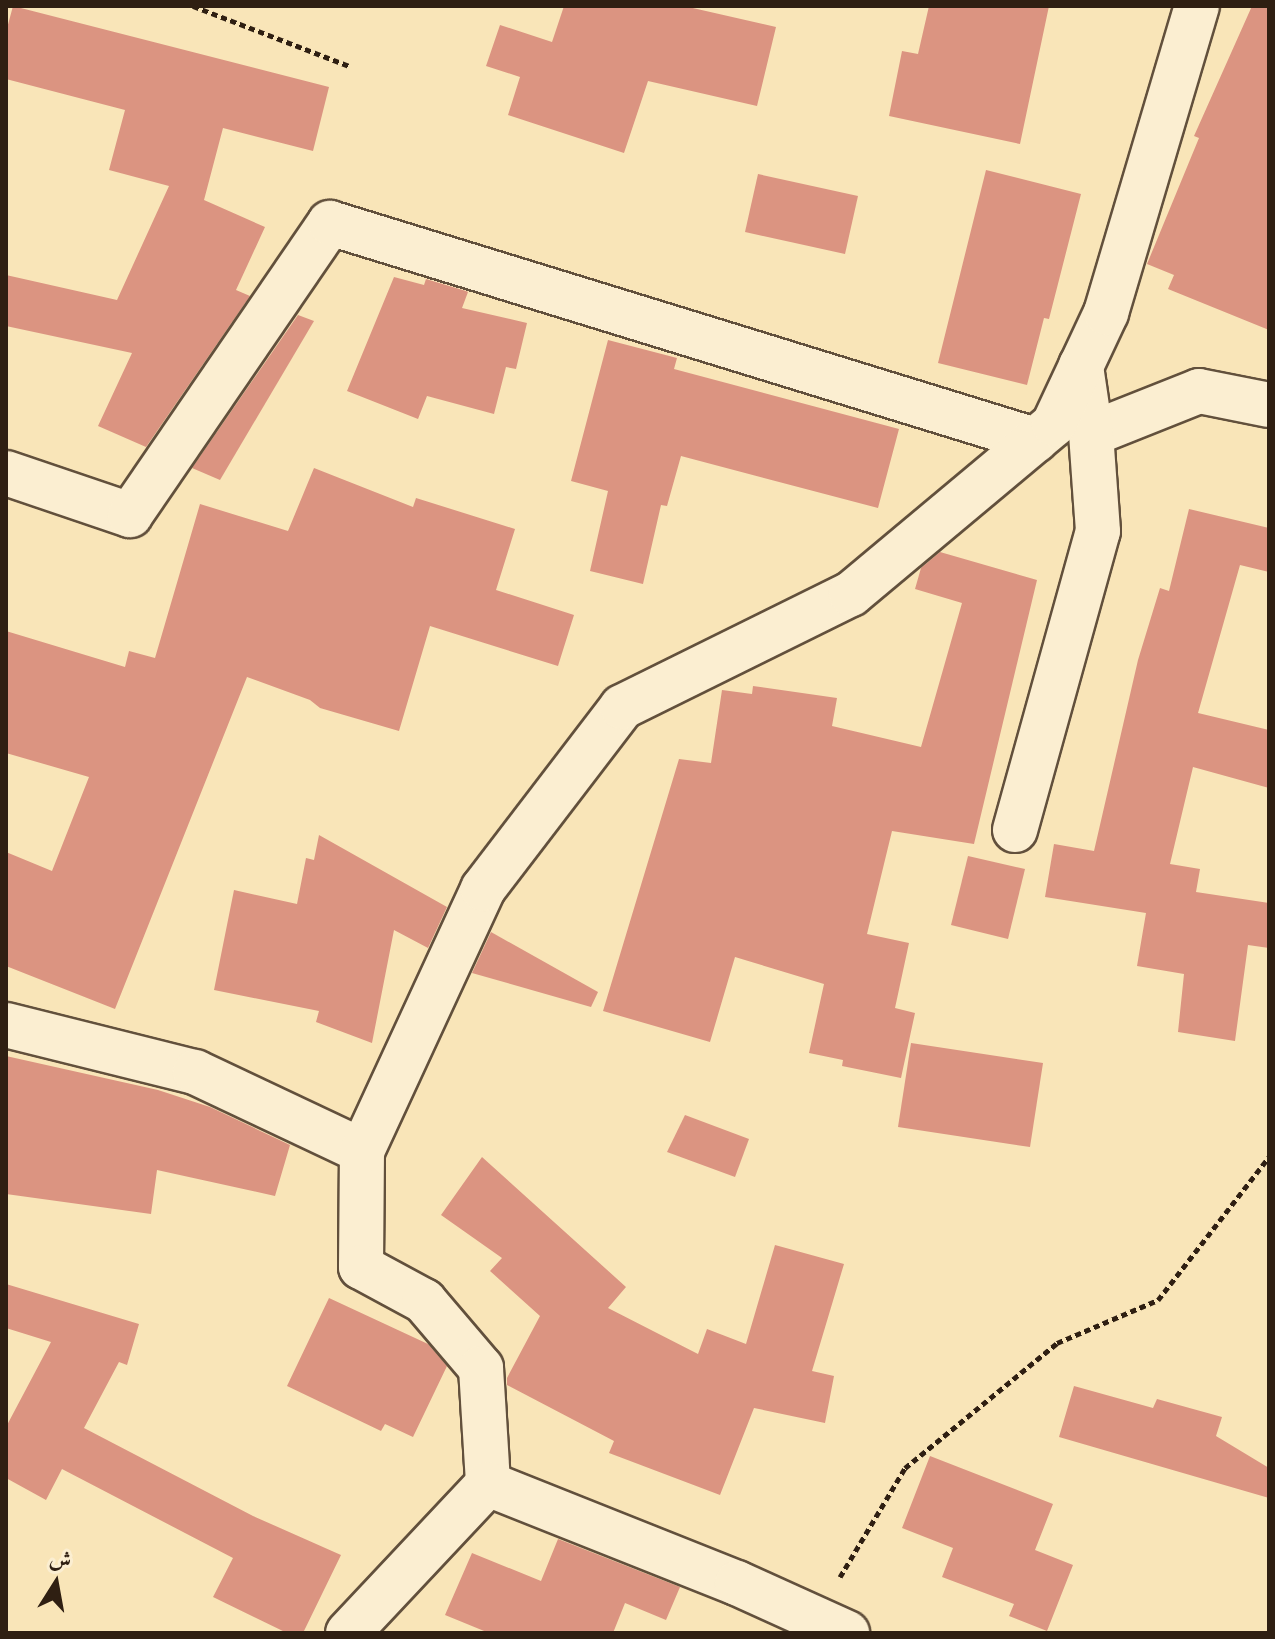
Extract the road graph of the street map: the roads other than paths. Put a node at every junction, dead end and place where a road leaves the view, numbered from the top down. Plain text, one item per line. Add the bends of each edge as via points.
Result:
1 (1197, 6) edge
2 (1081, 366) junction
3 (1269, 405) edge
4 (1091, 434) junction
5 (1035, 440) junction
6 (6, 473) edge
7 (1015, 830) dead end
8 (6, 1025) edge
9 (362, 1151) junction
10 (488, 1484) junction
11 (831, 1626) edge
12 (348, 1633) edge

1 - 2 street via 1106,313
2 - 4 street
2 - 5 street via 1054,424
3 - 4 street via 1199,391
4 - 7 street via 1098,531
5 - 6 street via 330,223 130,515
5 - 9 street via 851,594 622,707 483,889
8 - 9 street via 195,1072
9 - 10 street via 361,1267 424,1301 481,1368
10 - 11 street
10 - 12 street

